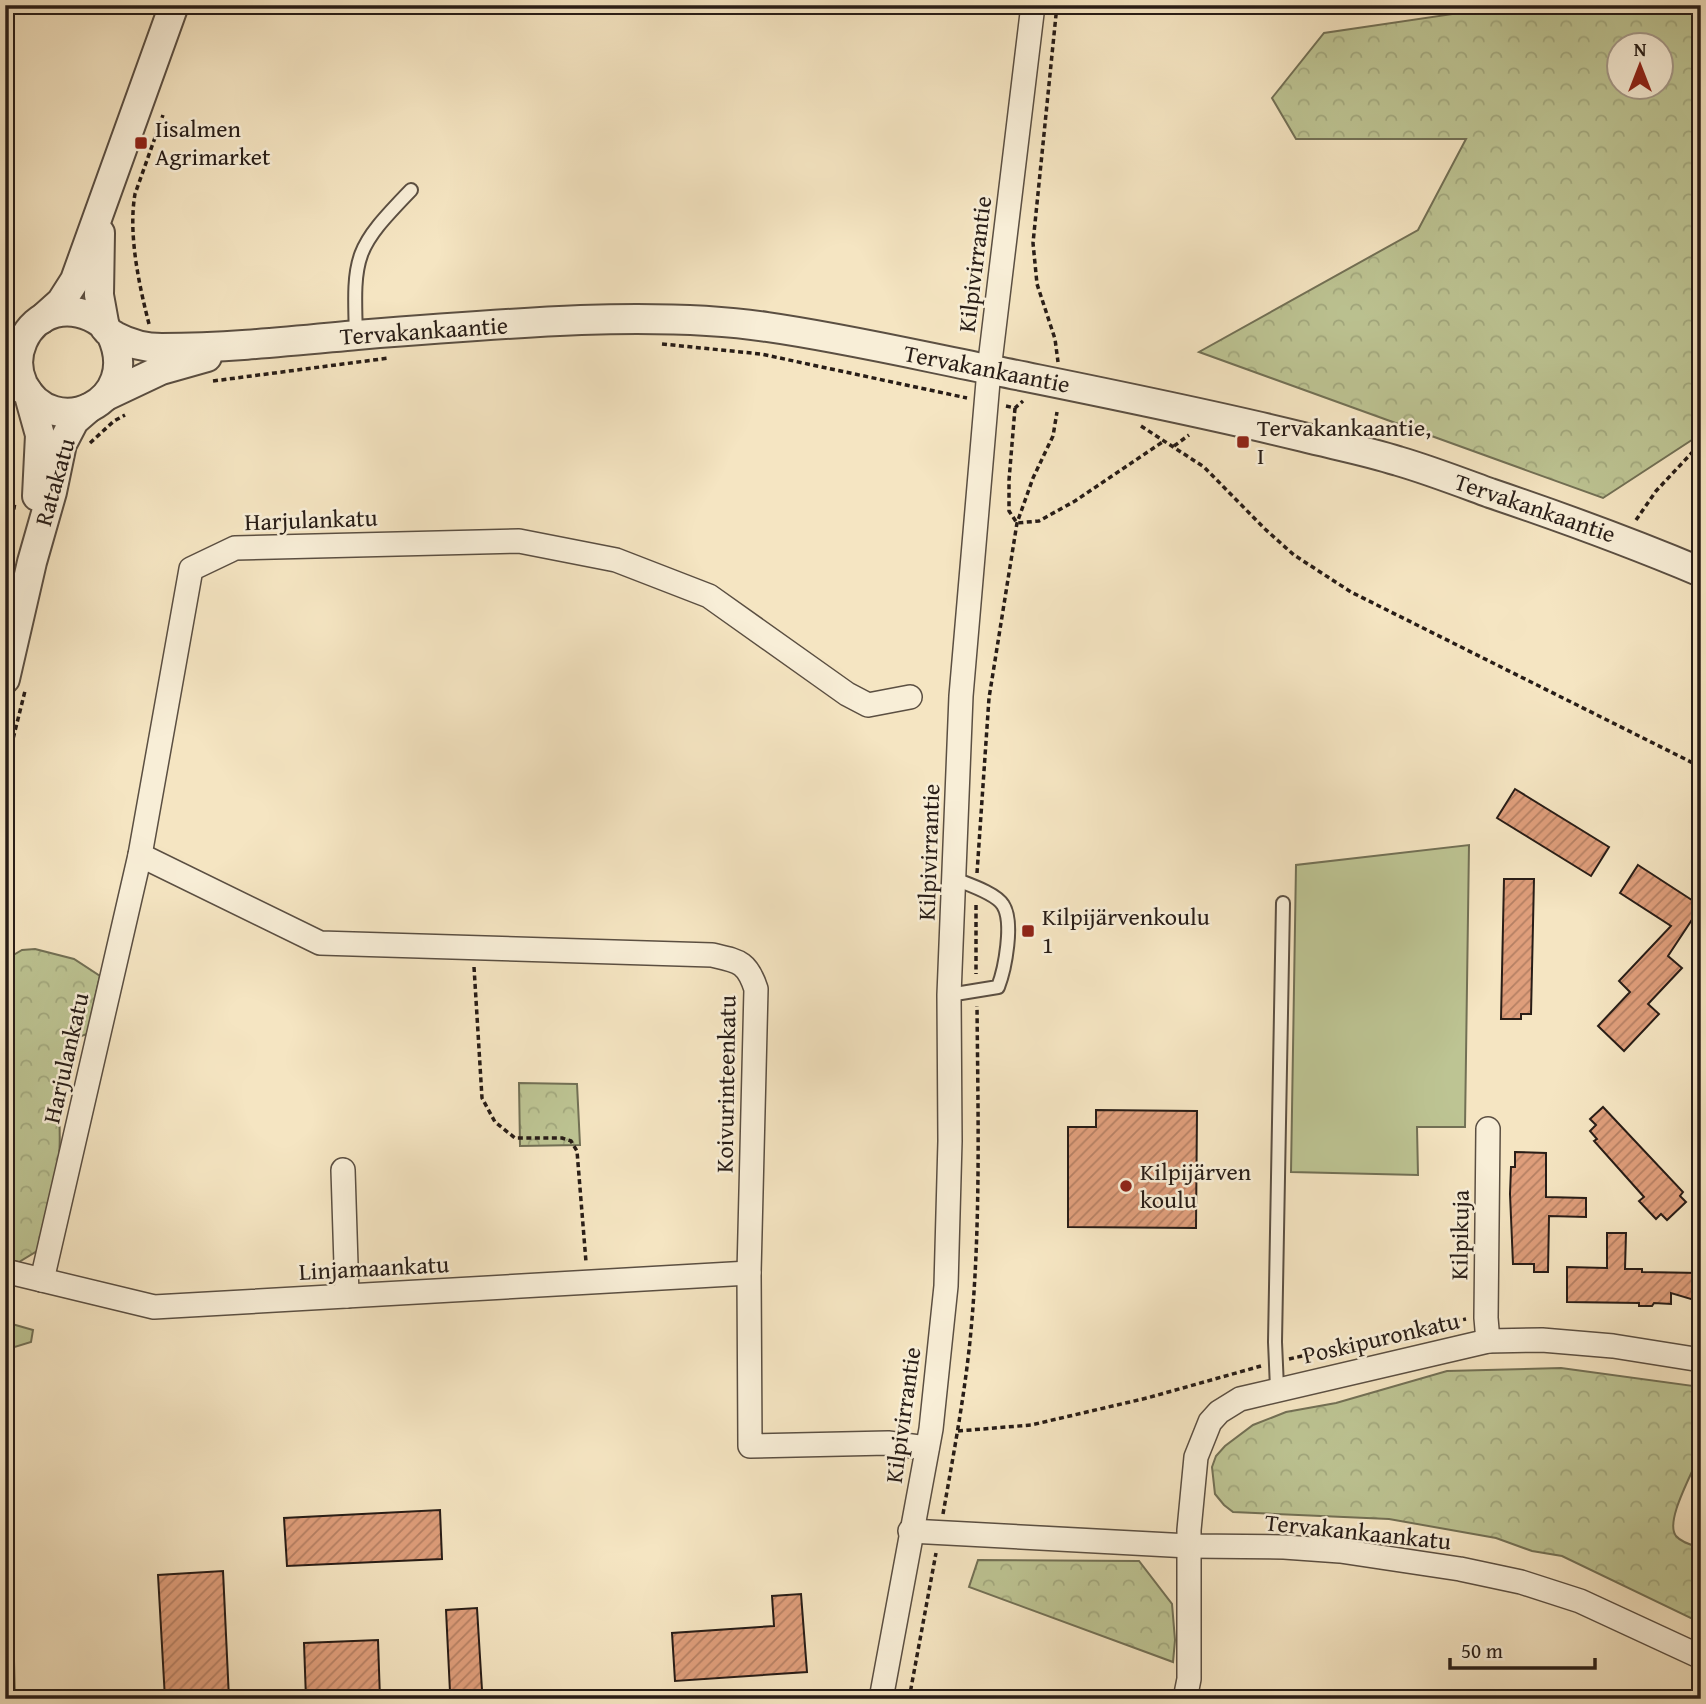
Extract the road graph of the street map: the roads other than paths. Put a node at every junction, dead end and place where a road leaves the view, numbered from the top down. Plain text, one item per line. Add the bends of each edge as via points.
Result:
1 (174, 5) edge
2 (1033, 5) edge
3 (109, 182) junction
4 (411, 190) dead end
5 (36, 324) junction
6 (108, 331) junction
7 (356, 335) junction
8 (5, 346) edge
9 (247, 346) junction
10 (989, 370) junction
11 (17, 388) edge
12 (97, 402) junction
13 (32, 562) junction
14 (1701, 572) edge
15 (5, 679) edge
16 (910, 697) dead end
17 (140, 855) junction
18 (965, 883) junction
19 (1283, 902) dead end
20 (949, 995) junction
21 (1488, 1129) dead end
22 (343, 1170) dead end
23 (5, 1271) edge
24 (749, 1273) junction
25 (42, 1280) junction
26 (347, 1296) junction
27 (1487, 1330) junction
28 (1701, 1360) edge
29 (1277, 1388) junction
30 (927, 1448) junction
31 (910, 1531) junction
32 (1189, 1546) junction
33 (1701, 1657) edge
34 (881, 1699) edge
35 (1185, 1699) edge

1 - 3 street
2 - 10 street, Kilpivirrantie
3 - 5 street via 75,280 61,302
3 - 6 street via 98,269
4 - 7 lane via 376,226 362,248 355,279
5 - 6 street via 57,313 72,312 87,315
5 - 8 street
5 - 11 street via 22,341
6 - 9 street, Tervakankaantie via 139,346
6 - 12 street via 119,359 114,385
7 - 9 street, Tervakankaantie
7 - 10 street, Tervakankaantie via 583,320 682,321 762,326
9 - 12 street, Tervakankaantie via 161,370
10 - 14 street, Tervakankaantie via 1185,408 1397,460 1623,539
10 - 18 street, Kilpivirrantie via 961,696
11 - 12 street via 57,411 70,413
11 - 13 street, Ratakatu via 40,435
12 - 13 street, Ratakatu via 75,421 62,444
13 - 15 street, Ratakatu
16 - 17 street, Harjulankatu via 868,705 709,596 616,560 519,541 236,548 191,569
17 - 24 street, Koivurinteenkatu via 320,943 712,955 736,961 751,972 755,989
17 - 25 street, Harjulankatu
18 - 20 street, Kilpivirrantie
18 - 20 lane via 1004,906 1008,920 1004,970 998,987
19 - 29 lane
20 - 30 street, Kilpivirrantie via 946,1286
21 - 27 street, Kilpikuja
22 - 26 street
23 - 25 street, Linjamaankatu
24 - 26 street, Linjamaankatu
24 - 30 street, Koivurinteenkatu via 750,1447 888,1443
25 - 26 street, Linjamaankatu via 154,1307
27 - 28 street, Poskipuronkatu
27 - 29 street, Poskipuronkatu
29 - 32 street, Poskipuronkatu via 1240,1398 1210,1422 1196,1457
30 - 31 street, Kilpivirrantie
31 - 32 street, Tervakankaankatu
31 - 34 street, Kilpivirrantie
32 - 33 street, Tervakankaankatu via 1340,1551 1497,1576 1580,1601
32 - 35 street, Poskipuronkatu

